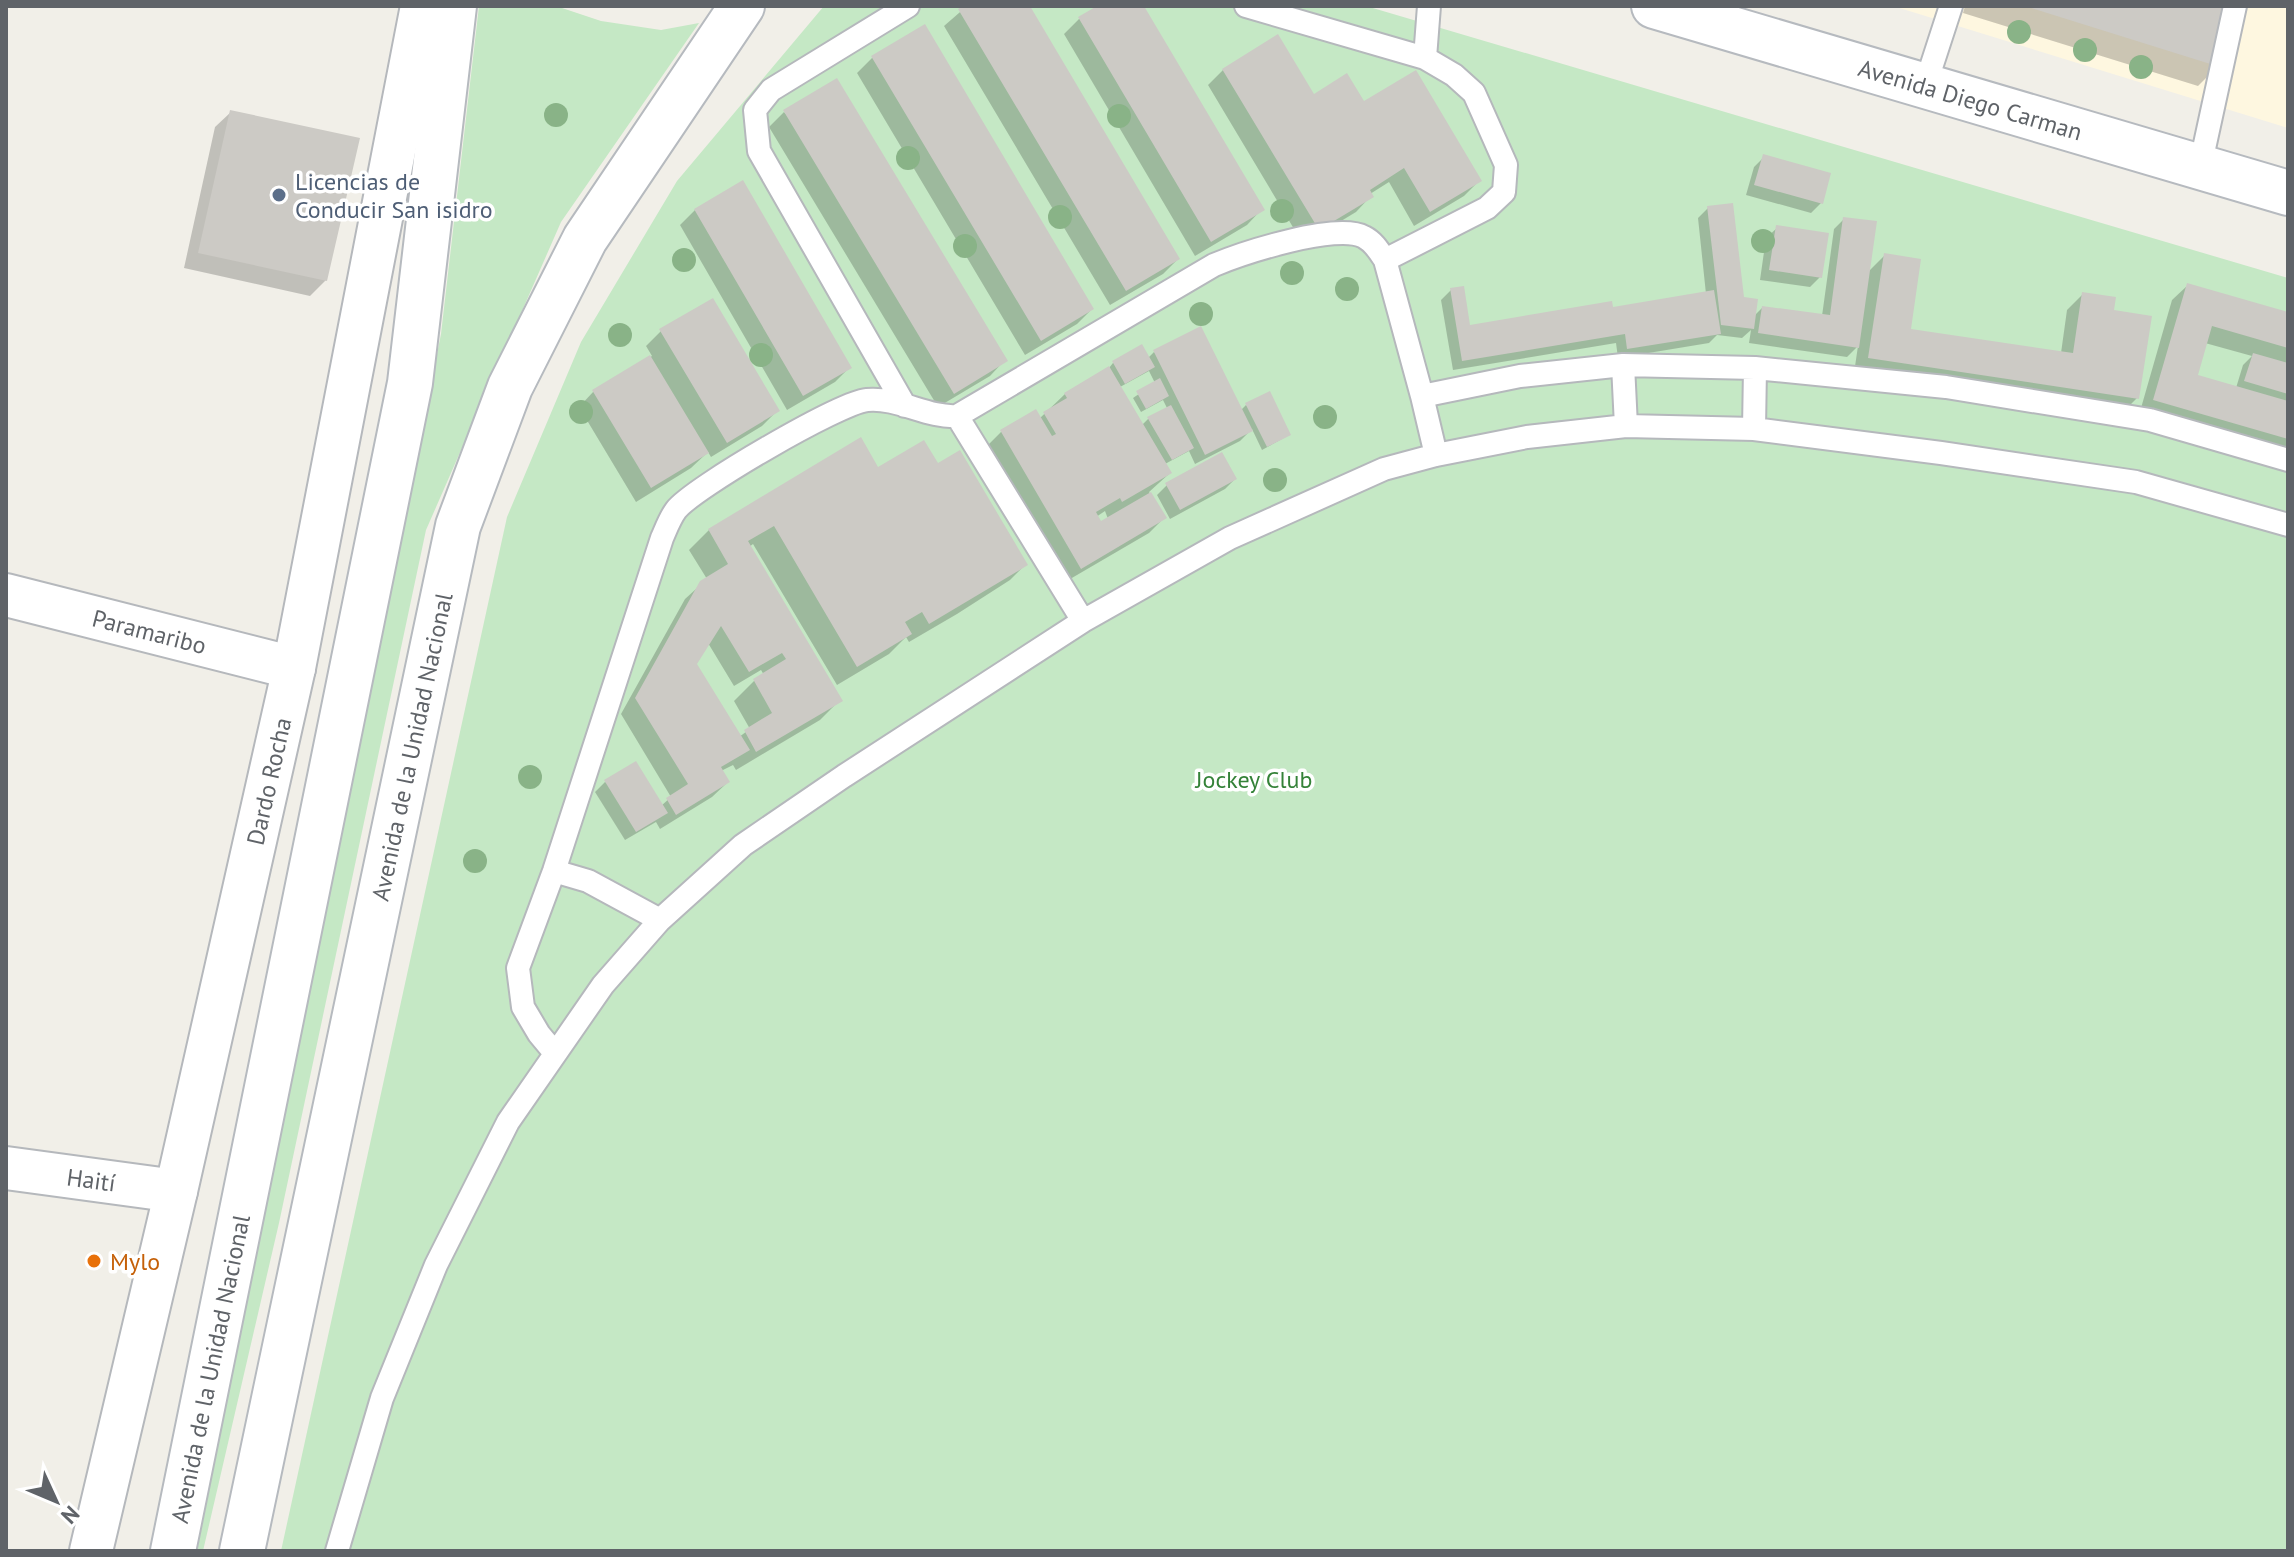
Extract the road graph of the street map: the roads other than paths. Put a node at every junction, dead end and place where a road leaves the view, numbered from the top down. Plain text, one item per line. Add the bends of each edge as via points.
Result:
1 (422, 6) edge
2 (454, 6) edge
3 (742, 6) edge
4 (908, 6) edge
5 (1246, 6) edge
6 (1429, 6) edge
7 (1654, 6) edge
8 (1951, 6) edge
9 (2235, 6) edge
10 (1425, 58) junction
11 (1925, 86) junction
12 (2200, 167) junction
13 (2288, 193) edge
14 (1385, 260) junction
15 (1623, 365) junction
16 (1755, 368) junction
17 (1422, 396) junction
18 (905, 406) junction
19 (957, 416) junction
20 (1626, 426) junction
21 (1754, 429) junction
22 (1436, 455) junction
23 (2288, 460) edge
24 (2288, 525) edge
25 (6, 595) edge
26 (1083, 621) junction
27 (294, 668) junction
28 (554, 871) junction
29 (660, 920) junction
30 (554, 1052) junction
31 (6, 1168) edge
32 (176, 1191) junction
33 (91, 1551) edge
34 (173, 1551) edge
35 (242, 1551) edge
36 (337, 1551) edge

1 - 27 street, Dardo Rocha
2 - 34 main road, Avenida de la Unidad Nacional via 410,383
3 - 35 main road, Avenida de la Unidad Nacional via 585,239 510,387 458,526
4 - 18 lane via 771,90 755,110 759,151
5 - 10 lane
6 - 10 lane
7 - 11 main road, Avenida Diego Carman
8 - 11 lane
9 - 12 lane
10 - 14 lane via 1474,93 1506,165 1504,192 1487,208
11 - 12 main road, Avenida Diego Carman
12 - 13 main road, Avenida Diego Carman
14 - 17 lane
14 - 19 lane via 1362,235 1330,233 1248,251 1214,265
15 - 16 lane
15 - 17 lane via 1520,376
15 - 20 lane
16 - 21 lane
16 - 23 lane via 1946,387 2150,420
17 - 22 lane
18 - 19 lane
18 - 28 lane via 868,400 835,410 698,491 676,510 662,538
19 - 26 lane
20 - 21 lane
20 - 22 lane via 1527,437
21 - 24 lane via 2136,482
22 - 26 lane via 1384,469 1230,538
25 - 27 street, Paramaribo
26 - 29 lane via 743,845
27 - 32 street, Dardo Rocha
28 - 29 lane via 588,881
28 - 30 lane via 518,968 523,1007
29 - 30 lane
30 - 36 lane via 508,1122 436,1265 382,1398
31 - 32 street, Haití
32 - 33 street, Dardo Rocha

